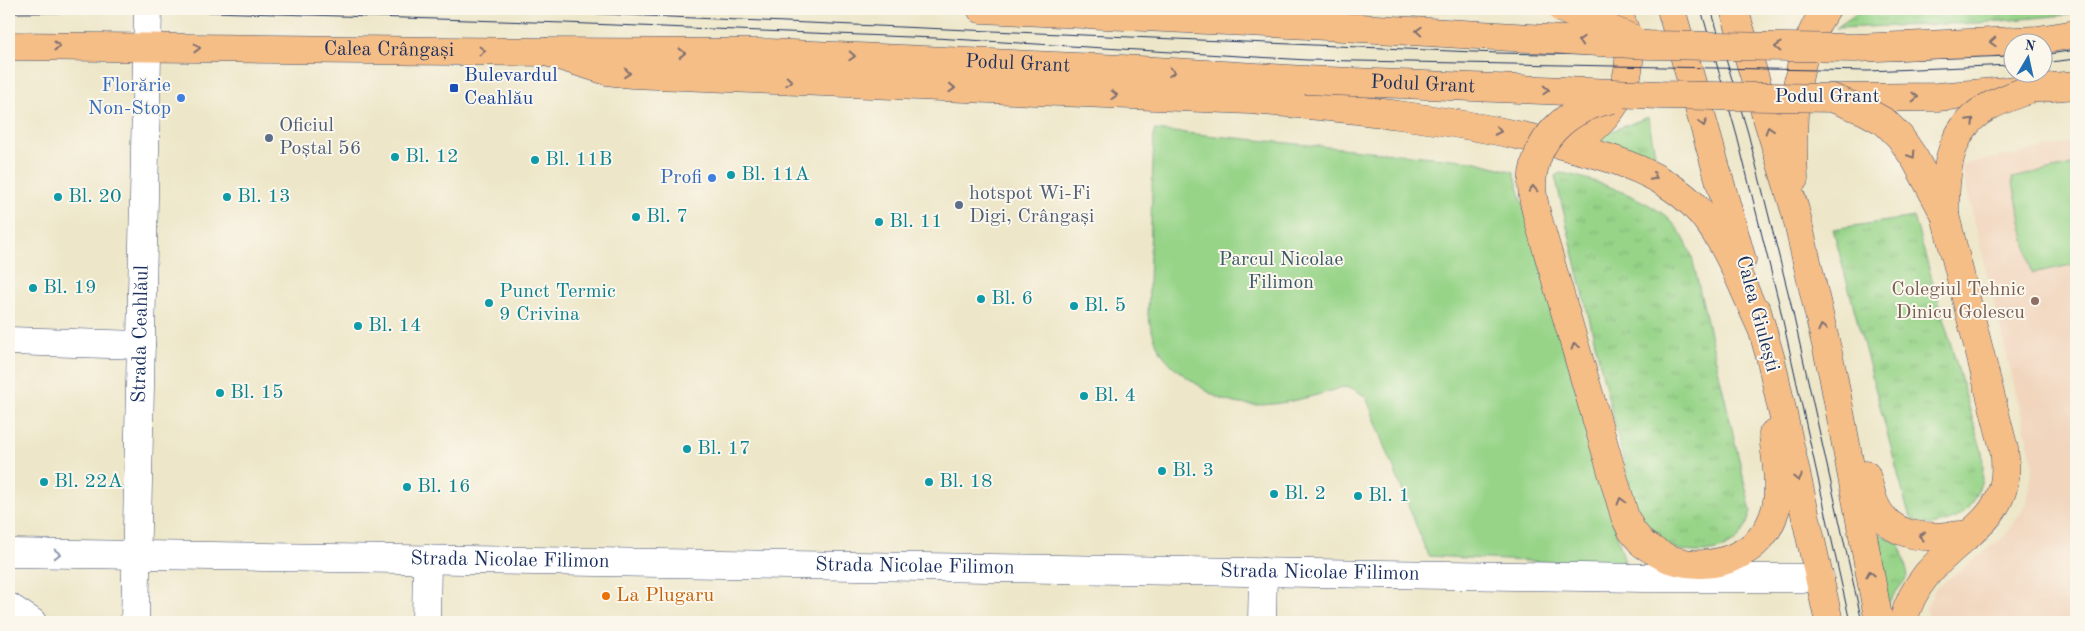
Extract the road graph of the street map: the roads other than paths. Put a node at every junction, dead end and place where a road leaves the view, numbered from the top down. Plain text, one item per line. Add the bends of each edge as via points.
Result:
1 (148, 9) edge
2 (981, 9) edge
3 (1562, 9) edge
4 (1616, 9) edge
5 (1671, 9) edge
6 (1734, 9) edge
7 (1826, 9) edge
8 (2076, 34) edge
9 (1649, 45) junction
10 (9, 46) edge
11 (148, 47) junction
12 (546, 52) junction
13 (768, 53) joint
14 (2076, 85) edge
15 (2025, 91) junction
16 (1660, 95) junction
17 (1832, 98) junction
18 (1572, 148) junction
19 (1795, 210) junction
20 (1944, 216) junction
21 (1762, 329) junction
22 (9, 341) edge
23 (141, 345) junction
24 (1770, 360) junction
25 (1833, 375) junction
26 (1970, 534) junction
27 (9, 553) edge
28 (136, 555) junction
29 (427, 559) junction
30 (1262, 572) junction
31 (1820, 578) junction
32 (9, 607) edge
33 (32, 622) edge
34 (135, 622) edge
35 (426, 622) edge
36 (1262, 622) edge
37 (1830, 622) edge
38 (1879, 622) edge
39 (1903, 622) edge

1 - 11 street, Strada Ceahlăul
9 -> 2 main road, bridge
3 - 9 main road, bridge
4 - 18 main road via 1627,39 1630,61 1626,83 1605,117
5 -> 21 main road, Calea Giulești
19 -> 6 main road
7 - 19 main road via 1810,38 1794,107
8 -> 9 main road, bridge via 2038,40 1855,48
10 -> 11 main road, Calea Crângași
11 -> 12 main road, Calea Crângași
11 - 23 street, Strada Ceahlăul
12 -> 13 main road, Calea Crângași
12 -> 18 main road via 607,71 632,74 1312,105 1451,122
13 -> 16 main road, Podul Grant, bridge
14 - 15 main road, Podul Grant
17 -> 15 main road, Podul Grant, bridge via 1937,97
20 -> 15 main road, bridge via 1948,161 1955,141 1984,109
16 - 17 main road, Podul Grant, bridge
24 -> 16 main road, bridge via 1778,500 1770,524 1750,548 1722,562 1706,564 1674,560 1658,554 1643,544 1626,517 1538,219 1532,187 1542,146 1570,116 1597,103
17 -> 20 main road, bridge via 1885,122 1900,137
18 -> 21 main road via 1631,166 1656,177 1682,195 1705,218 1719,239
25 -> 19 main road
20 - 26 main road via 2005,456 2002,493 1994,508
21 - 24 main road, Calea Giulești
22 - 23 street
23 - 28 street, Strada Ceahlăul
24 -> 31 main road, Calea Giulești
26 -> 25 main road via 1924,538 1891,525 1882,515 1874,503 1850,419
38 -> 25 main road
26 - 39 main road via 1921,580
27 -> 28 street, Strada Nicolae Filimon
28 - 29 street, Strada Nicolae Filimon
28 - 34 street, Strada Ceahlăul
29 - 30 street, Strada Nicolae Filimon
29 - 35 street
30 - 31 street, Strada Nicolae Filimon
30 - 36 street
31 - 37 main road, Calea Giulești
32 - 33 street

